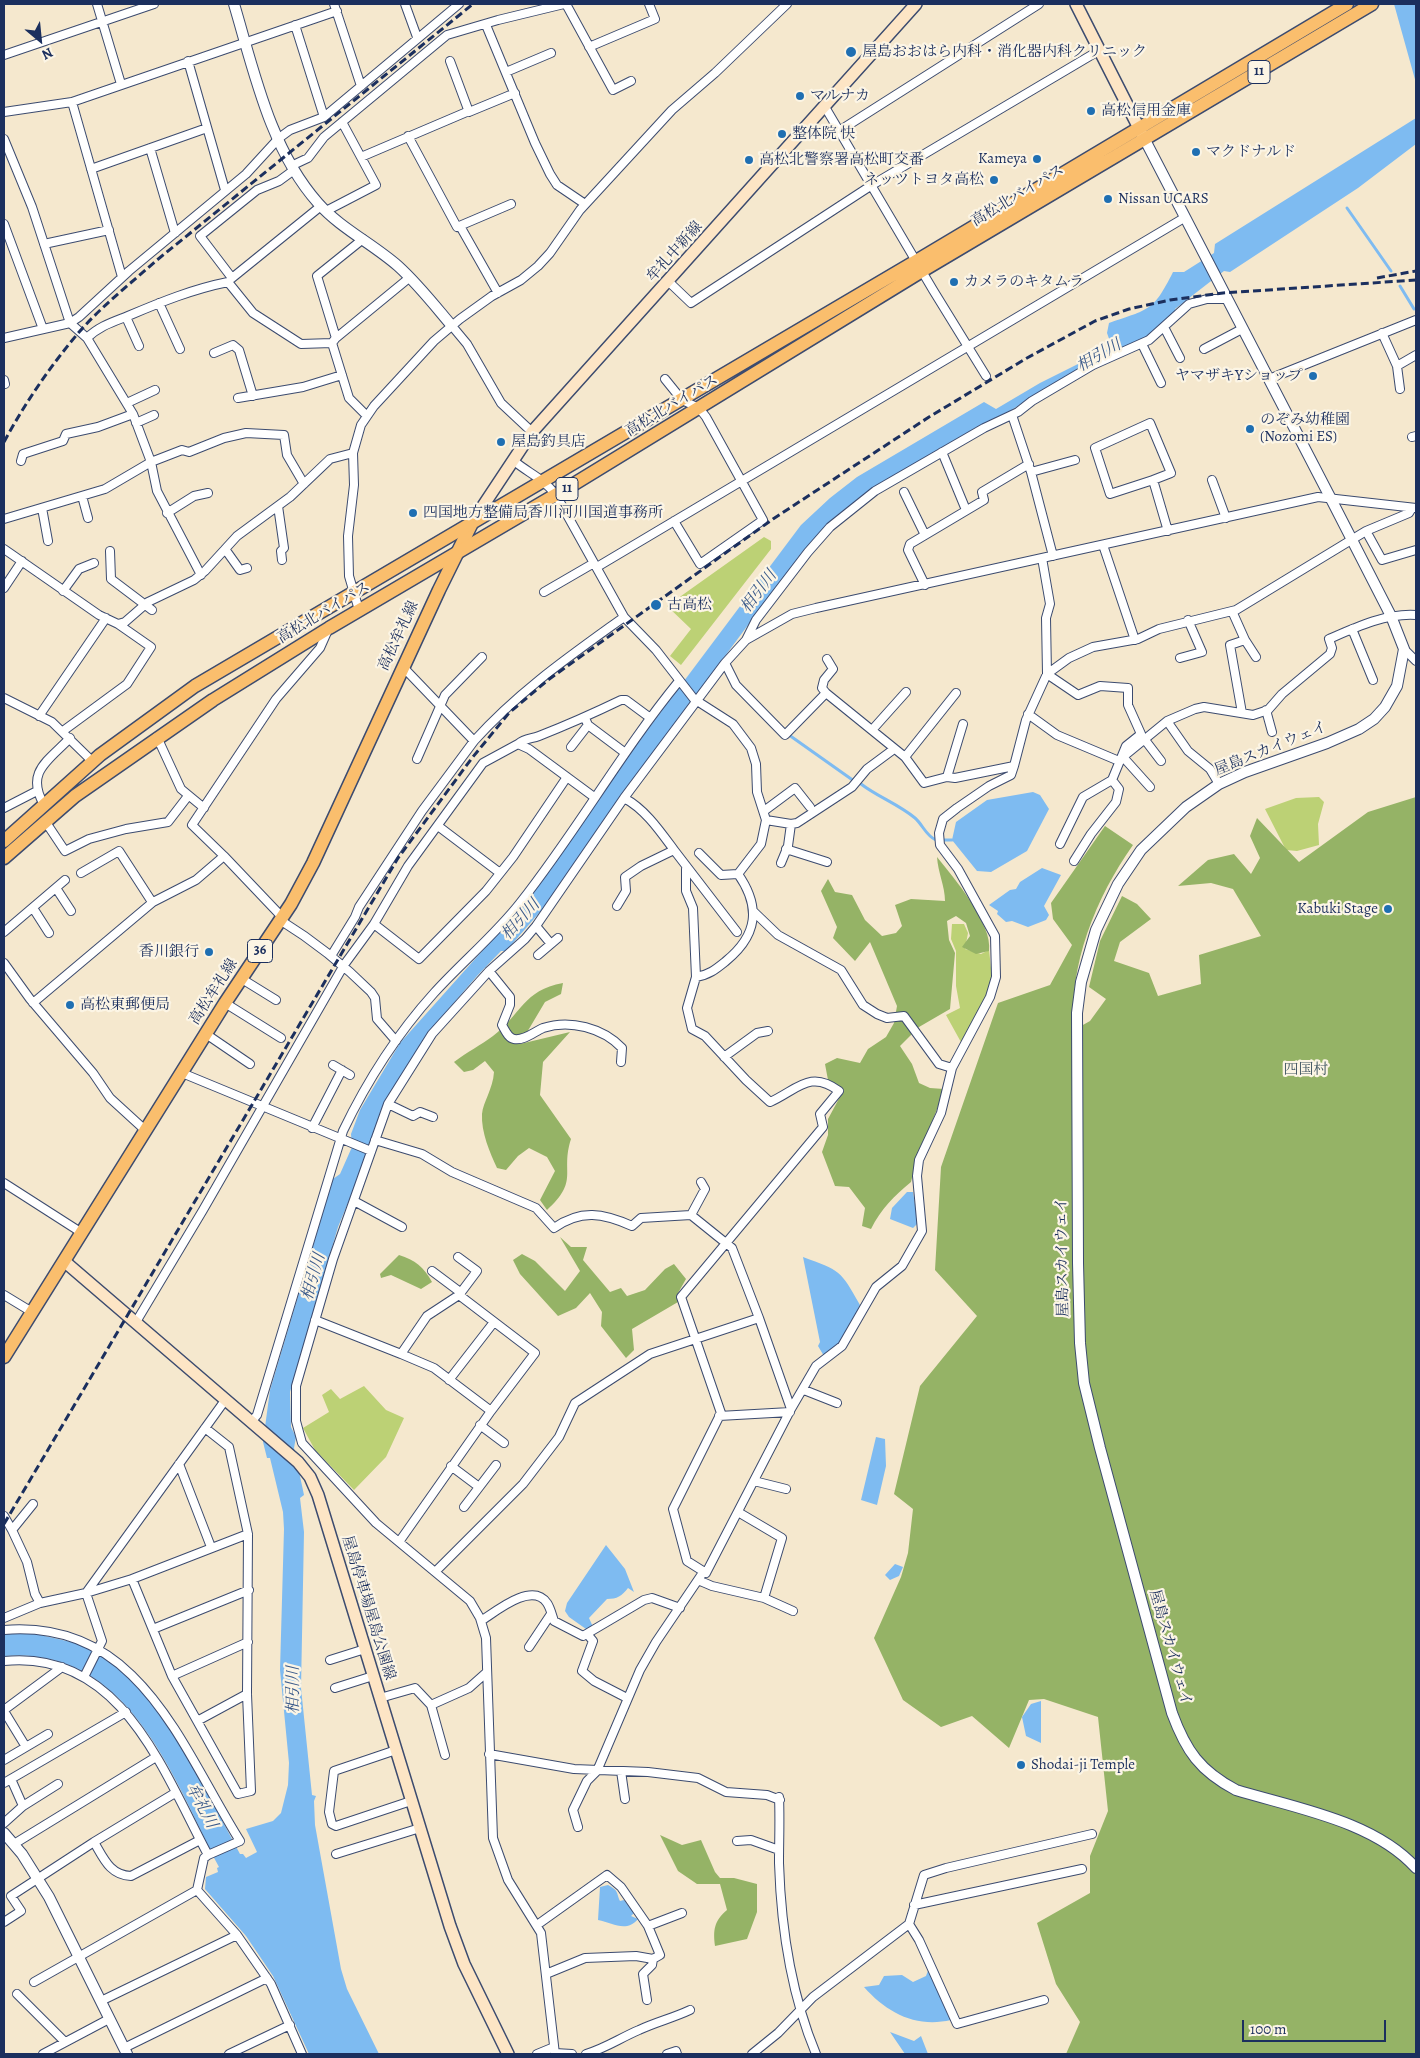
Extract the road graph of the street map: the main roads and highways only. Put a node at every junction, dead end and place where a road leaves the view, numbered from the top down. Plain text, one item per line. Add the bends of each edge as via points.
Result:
1 (1076, 4) edge
2 (1347, 4) edge
3 (1372, 4) edge
4 (910, 6) edge
5 (1139, 128) junction
6 (1145, 140) junction
7 (919, 266) junction
8 (473, 521) junction
9 (459, 552) junction
10 (4, 841) edge
11 (4, 858) edge
12 (64, 1261) junction
13 (4, 1357) edge
14 (508, 2054) edge

1 - 5 main road
2 - 5 main road, 高松北バイパス / 11
3 - 6 main road, 高松北バイパス / 11
4 - 8 main road, 牟礼中新線 via 825,107 532,432
5 - 6 main road
5 - 7 main road, 高松北バイパス / 11
6 - 7 main road, 高松北バイパス / 11
7 - 8 main road, 高松北バイパス / 11
7 - 9 main road, 高松北バイパス / 11 via 699,408
8 - 9 main road, 高松牟礼線 / 36
8 - 10 main road, 高松北バイパス / 11 via 195,686 92,761
9 - 11 main road, 高松北バイパス / 11 via 329,628 157,737 100,776
9 - 12 main road, 高松牟礼線 / 36 via 313,863 281,919
12 - 13 main road, 高松牟礼線 / 36
12 - 14 main road, 屋島停車場屋島公園線 via 305,1470 318,1495 456,1945

